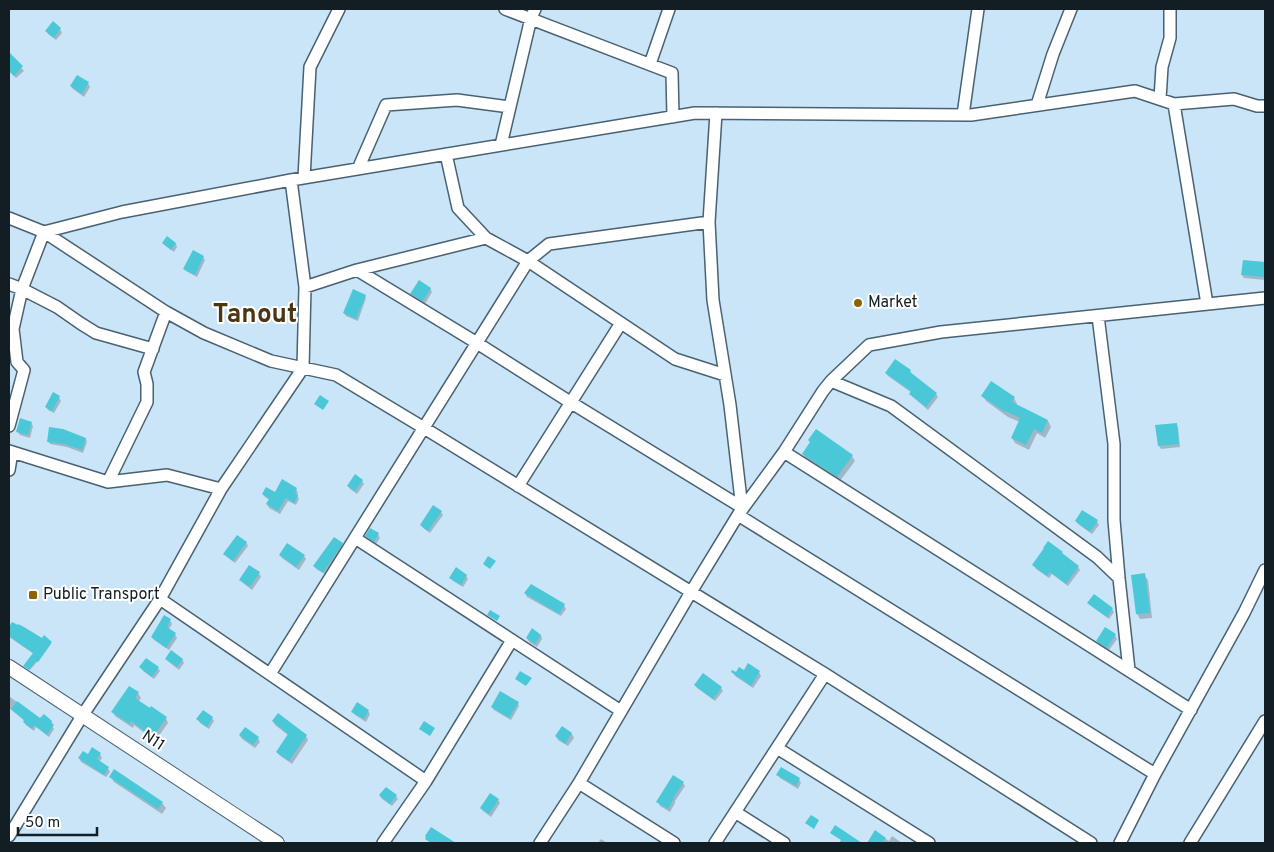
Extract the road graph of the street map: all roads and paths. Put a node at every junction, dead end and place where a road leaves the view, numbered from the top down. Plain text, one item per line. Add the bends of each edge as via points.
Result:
1 (339, 9) edge
2 (505, 9) edge
3 (669, 9) edge
4 (978, 9) edge
5 (1071, 9) edge
6 (1170, 9) edge
7 (533, 14) edge
8 (650, 64) junction
9 (1160, 100) junction
10 (1174, 104) junction
11 (1037, 106) junction
12 (1265, 106) edge
13 (510, 107) junction
14 (716, 114) junction
15 (962, 116) junction
16 (673, 117) junction
17 (501, 145) junction
18 (446, 154) junction
19 (358, 169) junction
20 (304, 178) junction
21 (291, 180) junction
22 (9, 218) edge
23 (709, 222) junction
24 (44, 232) junction
25 (486, 238) junction
26 (528, 261) junction
27 (358, 270) junction
28 (9, 284) edge
29 (305, 287) junction
30 (22, 289) junction
31 (1265, 298) edge
32 (1207, 304) junction
33 (166, 312) junction
34 (1098, 316) junction
35 (621, 323) junction
36 (11, 328) edge
37 (477, 343) junction
38 (153, 349) junction
39 (304, 368) junction
40 (725, 375) junction
41 (831, 381) junction
42 (570, 402) junction
43 (9, 426) edge
44 (424, 428) junction
45 (10, 451) edge
46 (784, 452) junction
47 (9, 470) edge
48 (108, 482) junction
49 (518, 486) junction
50 (221, 489) junction
51 (741, 512) junction
52 (355, 538) junction
53 (1265, 570) edge
54 (1119, 578) junction
55 (691, 592) junction
56 (160, 598) junction
57 (512, 640) junction
58 (9, 667) edge
59 (1129, 670) junction
60 (270, 674) junction
61 (825, 674) junction
62 (1191, 710) junction
63 (621, 712) junction
64 (82, 716) junction
65 (1265, 721) edge
66 (777, 748) junction
67 (1155, 774) junction
68 (426, 781) junction
69 (579, 783) junction
70 (735, 812) junction
71 (9, 836) edge
72 (277, 843) edge
73 (383, 843) edge
74 (540, 843) edge
75 (674, 843) edge
76 (715, 843) edge
77 (784, 843) edge
78 (929, 843) edge
79 (1091, 843) edge
80 (1120, 843) edge
81 (1190, 843) edge

1 - 20 street via 310,67
2 - 7 street
3 - 8 street
4 - 15 street
5 - 11 street
6 - 9 street via 1170,38 1162,67
7 - 8 street
7 - 13 street
8 - 16 street via 672,73
9 - 10 street
9 - 11 street via 1135,91
10 - 12 street via 1234,99
10 - 32 street
11 - 15 street
13 - 17 street
13 - 19 street via 456,100 386,106
14 - 15 street
14 - 16 street
14 - 23 street
16 - 17 street
17 - 18 street
18 - 19 street
18 - 25 street via 458,208
19 - 20 street
20 - 21 street
21 - 24 street via 122,212
21 - 29 street
22 - 24 street
23 - 26 street via 549,244
23 - 40 street via 713,300
24 - 30 street
24 - 33 street
25 - 26 street
25 - 27 street
26 - 35 street
26 - 37 street
27 - 29 street
27 - 37 street
28 - 30 street
29 - 39 street
30 - 36 street
30 - 38 street via 96,333
31 - 32 street
32 - 34 street
33 - 38 street
33 - 39 street via 204,333 271,361
34 - 41 street via 941,332 869,345
34 - 54 street via 1114,444 1114,520
35 - 40 street via 675,359
35 - 42 street
36 - 43 street via 17,362 24,370
37 - 42 street
37 - 44 street
38 - 48 street via 144,372 147,402
39 - 44 street via 336,376
39 - 50 street
40 - 51 street
41 - 46 street
41 - 54 street via 891,406 1097,557
42 - 49 street
42 - 51 street
44 - 49 street
44 - 52 street
45 - 47 street
45 - 48 street
46 - 51 street
46 - 59 street
48 - 50 street via 167,475
49 - 55 street
50 - 56 street
51 - 55 street
51 - 67 street
52 - 57 street
52 - 60 street
53 - 62 street
54 - 59 street
55 - 61 street
55 - 63 street
56 - 60 street
56 - 64 street
57 - 63 street
57 - 68 street
58 - 64 main road, N11
59 - 62 street
60 - 68 street
61 - 66 street
61 - 79 street
62 - 67 street
63 - 69 street
64 - 71 street
64 - 72 main road, N11
65 - 81 street
66 - 70 street
66 - 78 street
67 - 80 street
68 - 73 street
69 - 74 street
69 - 75 street
70 - 76 street
70 - 77 street

